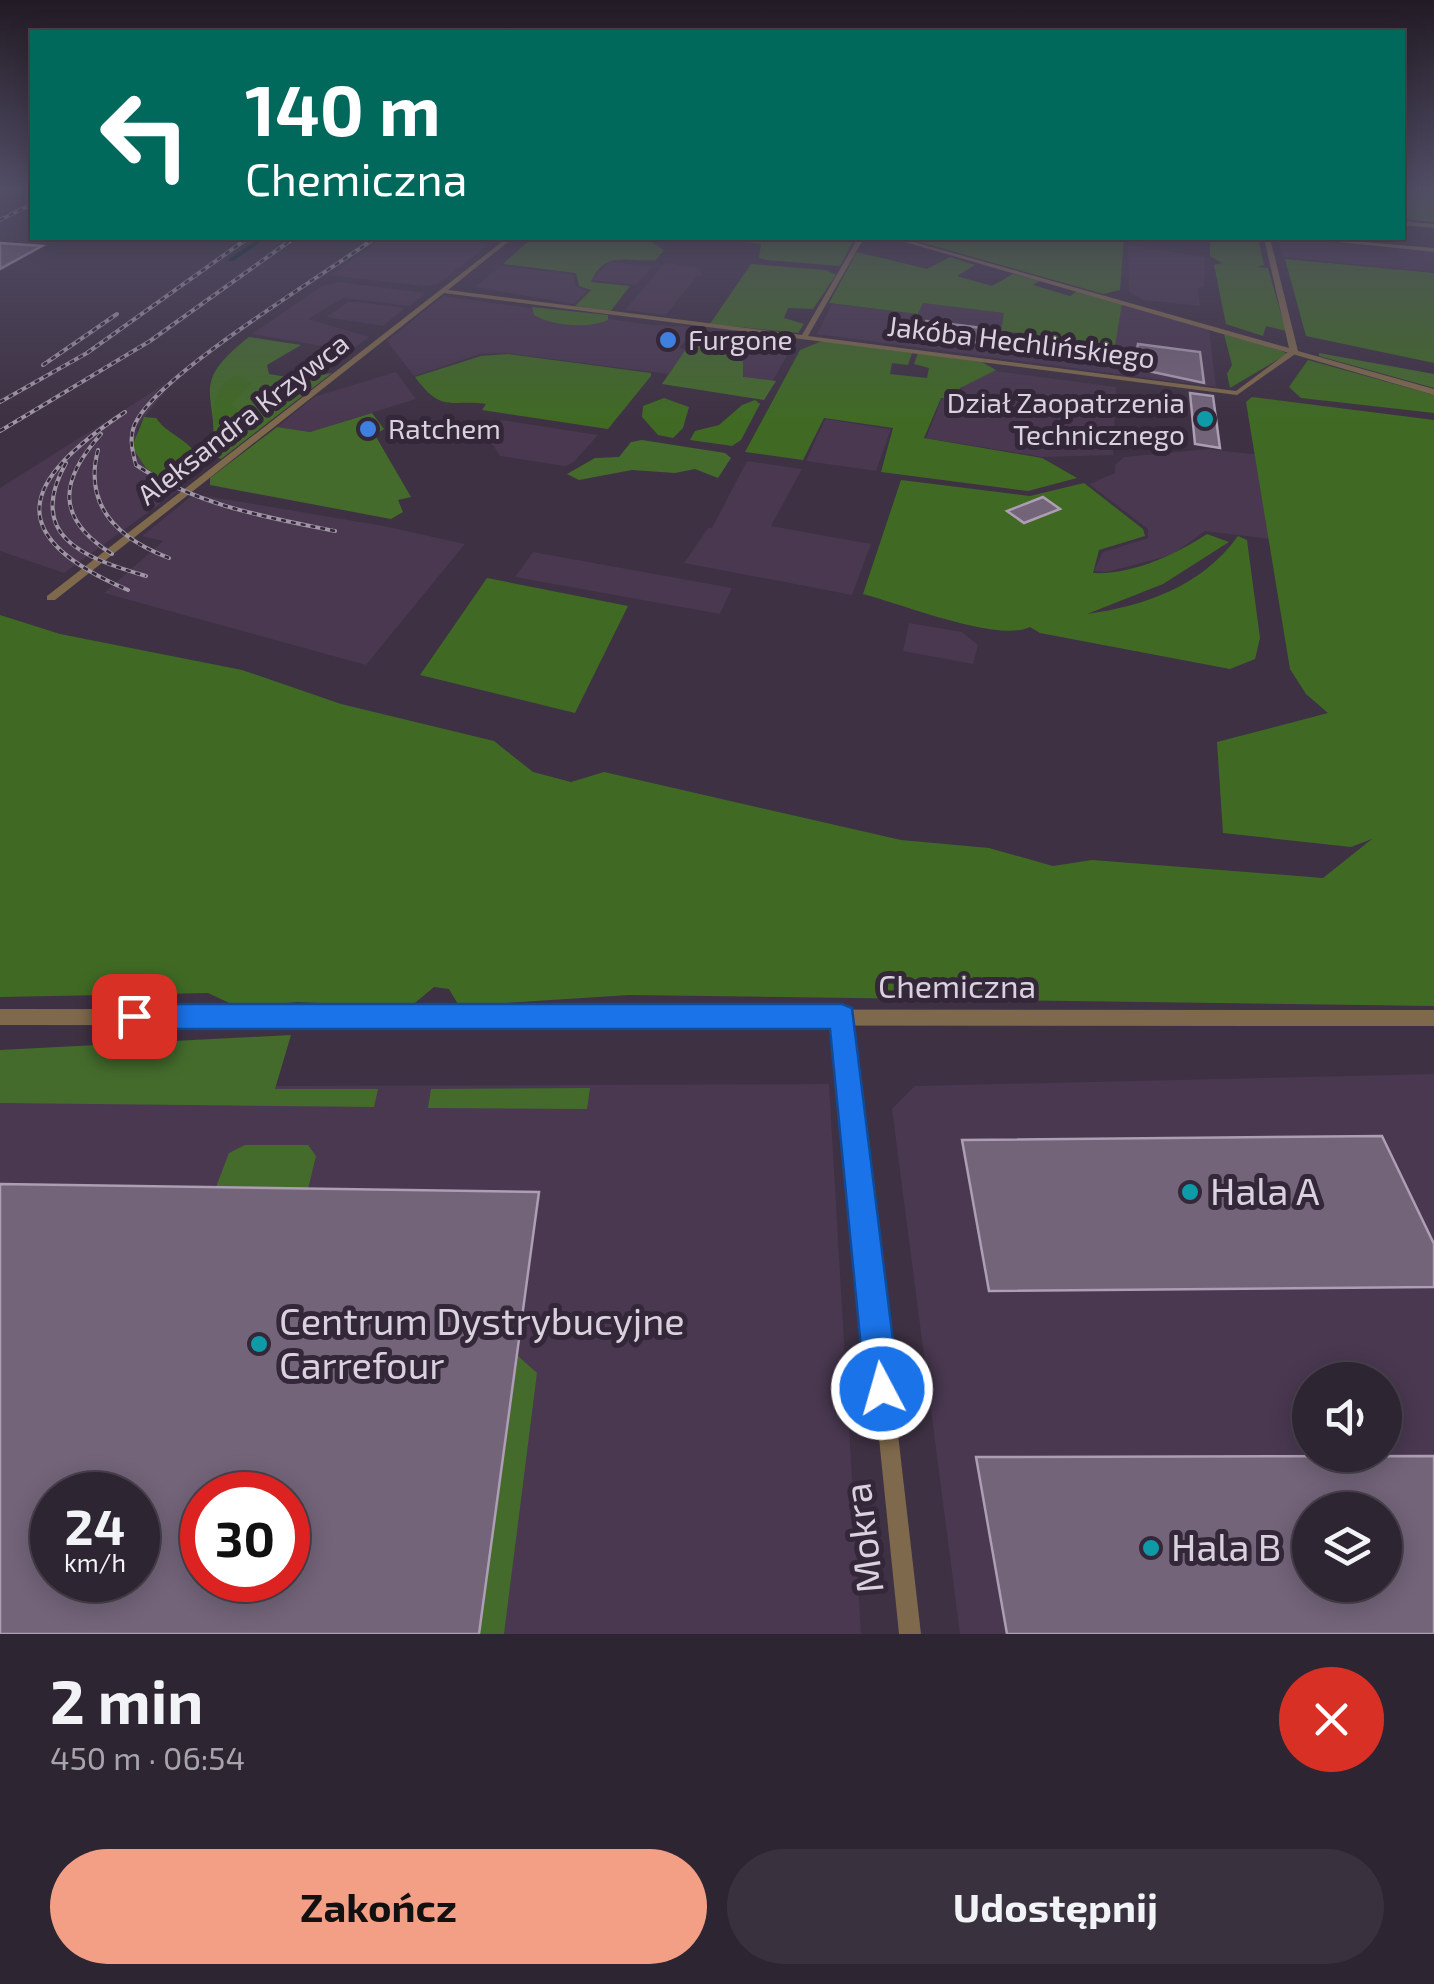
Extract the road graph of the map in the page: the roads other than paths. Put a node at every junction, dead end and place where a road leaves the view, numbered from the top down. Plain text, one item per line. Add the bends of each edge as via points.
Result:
1 (472, 267) edge
2 (844, 267) edge
3 (997, 267) edge
4 (1273, 267) edge
5 (442, 291) junction
6 (804, 338) junction
7 (1294, 352) junction
8 (1434, 392) edge
9 (51, 598) dead end
10 (0, 1017) edge
11 (842, 1017) junction
12 (1434, 1018) edge
13 (910, 1634) edge

1 - 5 street, Aleksandra Krzywca
2 - 6 street
3 - 7 street
4 - 7 street
5 - 6 street, Jakóba Hechlińskiego
5 - 9 street, Aleksandra Krzywca
6 - 7 street, Jakóba Hechlińskiego via 1237,393
7 - 8 street
10 - 11 street, Chemiczna
11 - 12 street, Chemiczna
11 - 13 street, Mokra

